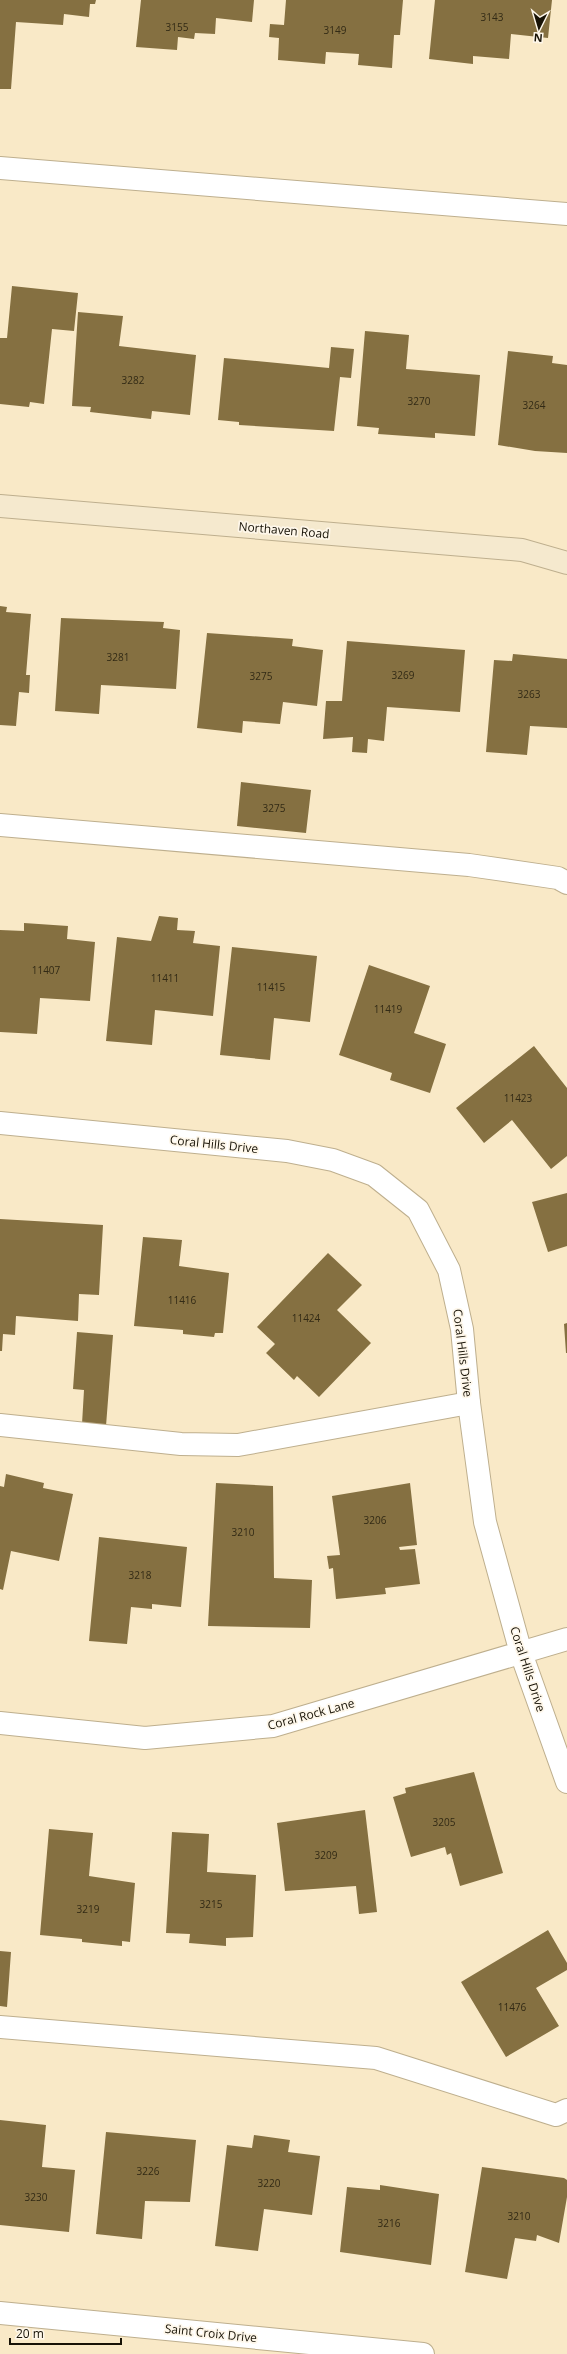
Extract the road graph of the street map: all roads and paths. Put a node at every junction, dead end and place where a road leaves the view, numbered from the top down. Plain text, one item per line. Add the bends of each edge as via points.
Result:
1 (0, 168) edge
2 (567, 214) edge
3 (0, 506) edge
4 (567, 563) edge
5 (0, 825) edge
6 (567, 883) edge
7 (0, 1123) edge
8 (469, 1403) junction
9 (0, 1425) edge
10 (567, 1639) edge
11 (522, 1653) junction
12 (0, 1723) edge
13 (567, 1782) edge
14 (0, 2027) edge
15 (567, 2110) edge
16 (0, 2313) edge
17 (423, 2354) edge

1 - 2 street
3 - 4 street, Northaven Road via 522,550
5 - 6 street via 469,865 558,878
7 - 8 street, Coral Hills Drive via 287,1151 333,1160 374,1175 418,1210 449,1270 462,1330
8 - 9 street via 238,1445 181,1444
8 - 11 street, Coral Hills Drive via 486,1522
10 - 11 street, Coral Rock Lane
11 - 12 street, Coral Rock Lane via 273,1726 145,1738
11 - 13 street, Coral Hills Drive
14 - 15 street via 376,2058 556,2115
16 - 17 street, Saint Croix Drive

